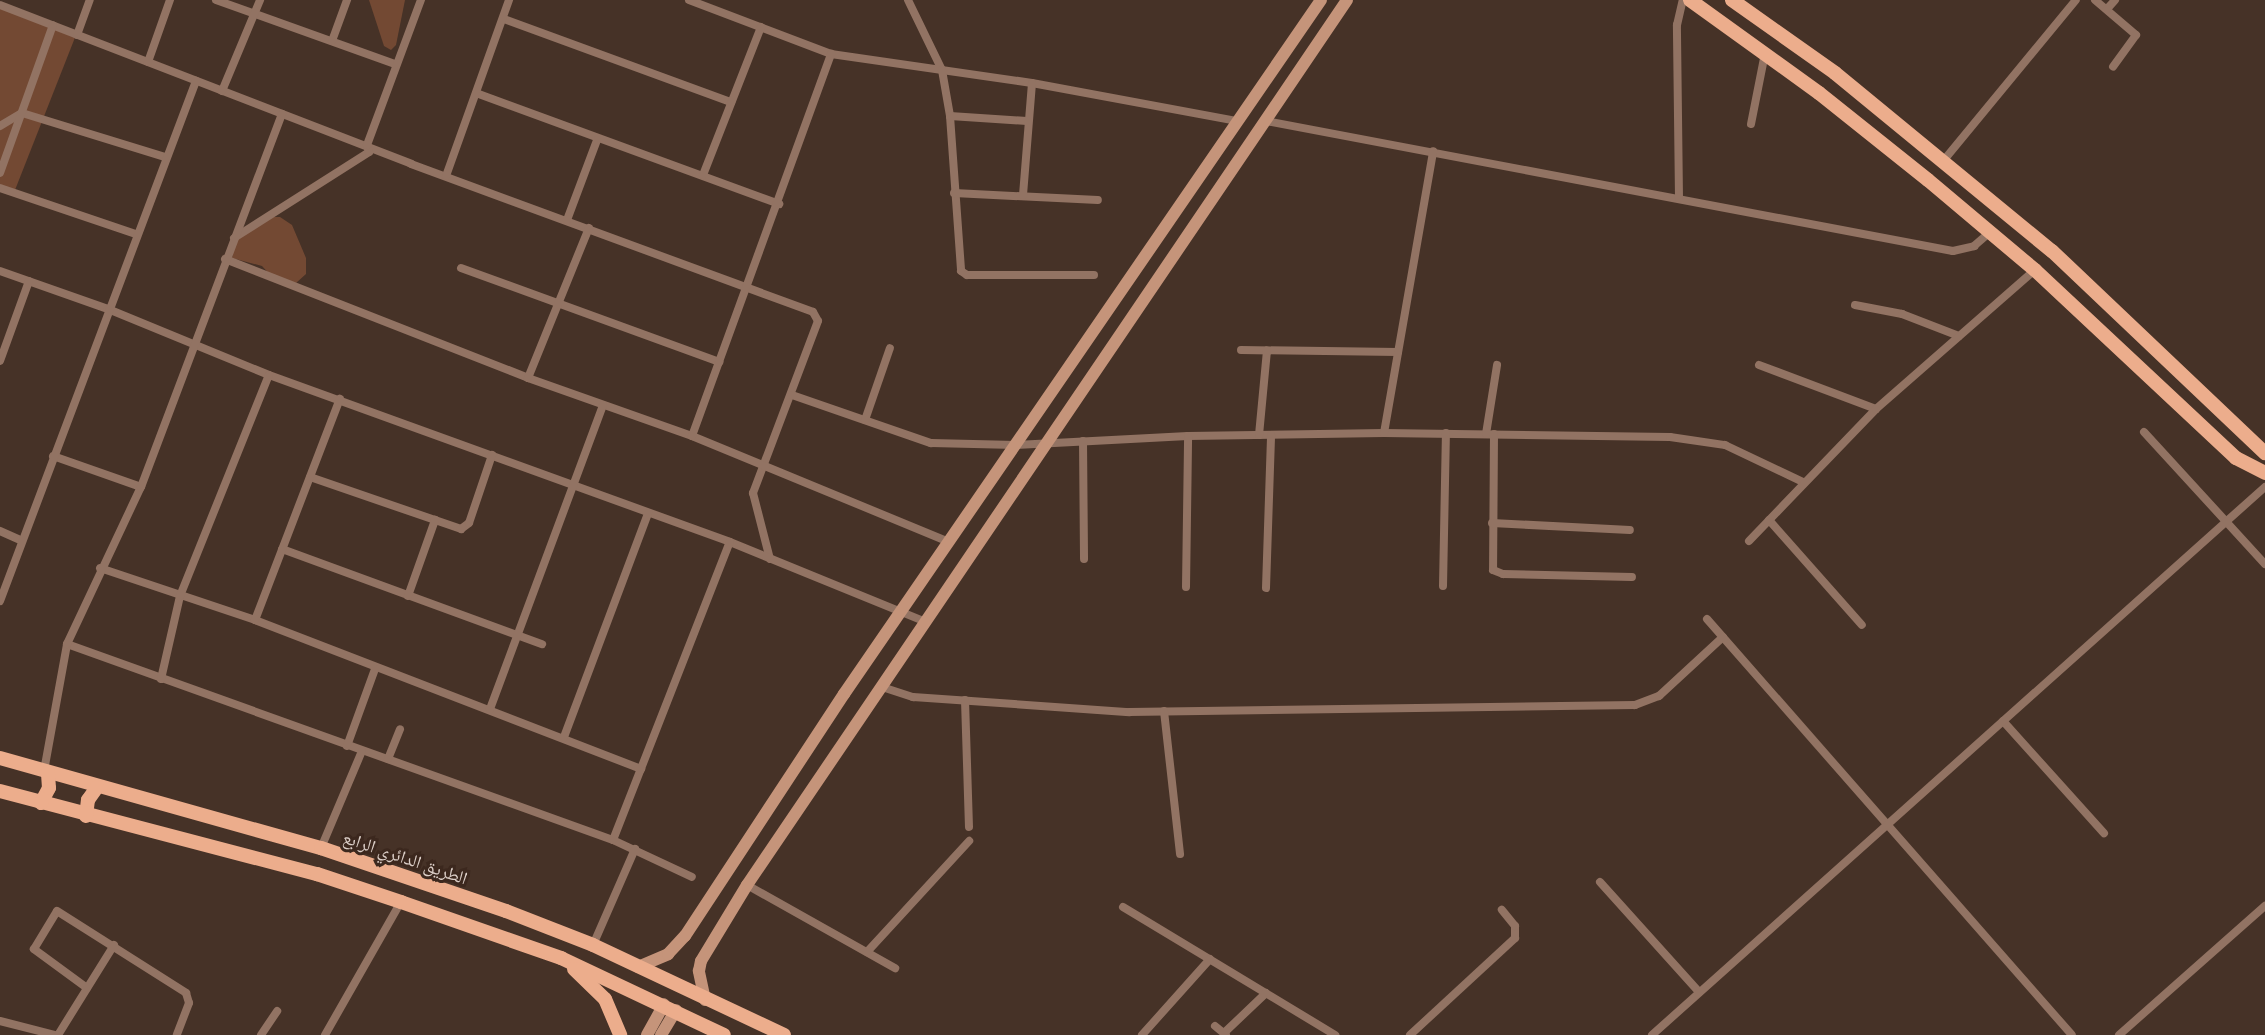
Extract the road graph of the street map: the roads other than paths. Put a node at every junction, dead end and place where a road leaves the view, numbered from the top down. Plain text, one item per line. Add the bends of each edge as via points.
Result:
1 (90, 0) edge
2 (170, 0) edge
3 (216, 0) edge
4 (260, 0) edge
5 (347, 0) edge
6 (421, 0) edge
7 (509, 0) edge
8 (689, 0) edge
9 (908, 0) edge
10 (1321, 0) edge
11 (1347, 0) edge
12 (1683, 0) edge
13 (1690, 0) edge
14 (1732, 0) edge
15 (2076, 0) edge
16 (2095, 0) edge
17 (2115, 0) edge
18 (0, 5) edge
19 (2107, 9) junction
20 (255, 14) junction
21 (504, 19) junction
22 (53, 26) junction
23 (761, 27) junction
24 (77, 35) junction
25 (332, 41) junction
26 (1765, 53) junction
27 (831, 54) junction
28 (148, 62) junction
29 (396, 64) junction
30 (2113, 67) dead end
31 (942, 70) junction
32 (196, 81) junction
33 (1032, 83) junction
34 (222, 91) junction
35 (476, 93) junction
36 (731, 102) junction
37 (22, 113) junction
38 (282, 114) junction
39 (950, 116) junction
40 (1027, 121) junction
41 (1238, 121) junction
42 (1266, 121) junction
43 (1751, 124) dead end
44 (0, 126) edge
45 (597, 140) junction
46 (367, 145) junction
47 (1433, 152) junction
48 (165, 158) junction
49 (1944, 160) junction
50 (0, 173) edge
51 (703, 175) junction
52 (446, 176) junction
53 (0, 188) edge
54 (954, 193) junction
55 (1023, 195) junction
56 (1679, 198) junction
57 (1098, 200) dead end
58 (779, 204) junction
59 (567, 220) junction
60 (589, 228) junction
61 (1990, 232) junction
62 (136, 234) junction
63 (234, 238) junction
64 (225, 259) junction
65 (461, 268) dead end
66 (2035, 270) junction
67 (0, 271) edge
68 (1094, 275) dead end
69 (29, 281) junction
70 (745, 286) junction
71 (559, 303) junction
72 (1855, 305) dead end
73 (108, 309) junction
74 (1959, 336) junction
75 (194, 345) junction
76 (890, 348) dead end
77 (1241, 350) dead end
78 (1267, 350) junction
79 (1398, 352) junction
80 (0, 361) edge
81 (719, 362) junction
82 (1497, 365) dead end
83 (1759, 365) dead end
84 (269, 375) junction
85 (528, 378) junction
86 (792, 395) junction
87 (340, 399) junction
88 (603, 405) junction
89 (1876, 409) junction
90 (865, 420) junction
91 (2144, 432) dead end
92 (1384, 433) junction
93 (1446, 433) junction
94 (1490, 434) junction
95 (1258, 435) junction
96 (1271, 435) junction
97 (692, 436) junction
98 (1188, 436) junction
99 (1083, 441) junction
100 (1047, 443) junction
101 (1016, 445) junction
102 (2265, 453) edge
103 (492, 455) junction
104 (53, 456) junction
105 (763, 466) junction
106 (2265, 473) edge
107 (310, 477) junction
108 (1803, 482) junction
109 (571, 485) junction
110 (141, 487) junction
111 (2265, 487) edge
112 (648, 513) junction
113 (435, 520) junction
114 (1768, 520) junction
115 (2226, 522) junction
116 (1492, 523) junction
117 (1630, 530) dead end
118 (0, 531) edge
119 (22, 541) junction
120 (1749, 541) dead end
121 (730, 542) junction
122 (949, 542) junction
123 (282, 549) junction
124 (770, 559) junction
125 (1084, 559) dead end
126 (2265, 564) edge
127 (100, 568) junction
128 (1632, 577) dead end
129 (1443, 586) dead end
130 (1186, 587) dead end
131 (1266, 588) dead end
132 (180, 596) junction
133 (408, 596) junction
134 (0, 601) edge
135 (903, 610) junction
136 (1707, 619) dead end
137 (255, 621) junction
138 (926, 622) junction
139 (1862, 625) dead end
140 (515, 634) junction
141 (1723, 637) junction
142 (67, 644) junction
143 (542, 644) dead end
144 (375, 669) junction
145 (161, 680) junction
146 (882, 687) junction
147 (965, 700) junction
148 (490, 709) junction
149 (1164, 711) junction
150 (2003, 721) junction
151 (400, 729) dead end
152 (564, 737) junction
153 (347, 746) junction
154 (362, 751) junction
155 (0, 758) edge
156 (388, 759) junction
157 (641, 769) junction
158 (46, 771) junction
159 (97, 787) junction
160 (0, 790) edge
161 (42, 803) junction
162 (86, 816) junction
163 (1887, 824) junction
164 (969, 827) dead end
165 (2104, 833) dead end
166 (614, 840) junction
167 (969, 841) dead end
168 (321, 848) junction
169 (635, 849) junction
170 (1180, 854) dead end
171 (692, 877) dead end
172 (1600, 882) dead end
173 (747, 885) junction
174 (400, 902) junction
175 (2265, 906) edge
176 (1123, 907) dead end
177 (1502, 910) dead end
178 (114, 945) junction
179 (592, 945) junction
180 (867, 952) junction
181 (561, 958) junction
182 (1210, 959) junction
183 (638, 967) junction
184 (895, 968) dead end
185 (87, 988) junction
186 (1699, 992) junction
187 (1266, 993) junction
188 (705, 1000) junction
189 (670, 1007) junction
190 (277, 1011) dead end
191 (0, 1021) edge
192 (1215, 1026) dead end
193 (1225, 1034) edge
194 (56, 1035) edge
195 (177, 1035) edge
196 (261, 1035) edge
197 (325, 1035) edge
198 (620, 1035) edge
199 (646, 1035) edge
200 (661, 1035) edge
201 (724, 1035) edge
202 (784, 1035) edge
203 (1142, 1035) edge
204 (1335, 1035) edge
205 (1410, 1035) edge
206 (1652, 1035) edge
207 (2072, 1035) edge
208 (2119, 1035) edge

1 - 24 street
2 - 28 street
3 - 20 street
4 - 20 street
5 - 25 street
6 - 29 street
7 - 21 street
8 - 23 street
9 - 31 street
10 - 41 main road
11 - 42 main road
12 - 56 street via 1677,25
13 - 26 main road
14 - 49 main road via 1835,73
15 - 49 street
16 - 19 street
17 - 19 street
18 - 22 street
19 - 30 street via 2136,35
20 - 25 street
20 - 34 street
21 - 35 street
21 - 36 street
22 - 24 street
22 - 37 street
23 - 27 street
23 - 36 street
24 - 28 street
25 - 29 street
26 - 43 street
26 - 61 main road
27 - 31 street
27 - 58 street
28 - 32 street
29 - 46 street
31 - 33 street
31 - 39 street
32 - 34 street
32 - 48 street
33 - 40 street
33 - 41 street
34 - 38 street
35 - 45 street
35 - 52 street
36 - 51 street
37 - 44 street
37 - 48 street
37 - 50 street
38 - 46 street
38 - 63 street
39 - 40 street
39 - 54 street
40 - 55 street
41 - 101 main road
42 - 47 street
42 - 100 main road
45 - 51 street
45 - 59 street
46 - 52 street
46 - 63 street via 369,152 364,157
47 - 56 street
47 - 79 street
48 - 62 street
49 - 102 main road via 2052,251
51 - 58 street
52 - 59 street
53 - 62 street
54 - 55 street
54 - 68 street via 961,271 967,275
55 - 57 street
56 - 61 street via 1953,251 1974,246
58 - 70 street
59 - 60 street
60 - 70 street
60 - 71 street
61 - 66 main road
62 - 73 street
63 - 64 street
64 - 75 street
64 - 85 street
65 - 71 street
66 - 74 street
66 - 106 main road via 2236,458
67 - 69 street
69 - 73 street
69 - 80 street
70 - 81 street
70 - 86 street via 818,316
71 - 81 street
71 - 85 street
72 - 74 street via 1902,314
73 - 75 street
73 - 104 street
74 - 89 street
75 - 84 street
75 - 110 street
76 - 90 street
77 - 78 street
78 - 79 street
78 - 95 street
79 - 92 street
81 - 97 street
82 - 94 street
83 - 89 street
84 - 87 street
84 - 132 street
85 - 88 street
86 - 90 street
86 - 105 street
87 - 103 street
87 - 107 street
88 - 97 street
88 - 109 street
89 - 108 street
90 - 101 street via 931,443
91 - 115 street
92 - 93 street
92 - 96 street
93 - 94 street
93 - 129 street
94 - 108 street via 1706,441 1743,453
94 - 116 street
95 - 96 street
95 - 98 street
96 - 131 street
97 - 105 street
98 - 99 street
98 - 130 street
99 - 100 street
99 - 125 street
100 - 101 street
100 - 138 main road
101 - 122 main road
103 - 109 street
103 - 113 street via 466,527 461,529
104 - 110 street
104 - 119 street
105 - 122 street
105 - 124 street via 753,499
107 - 113 street
107 - 123 street
108 - 114 street
109 - 112 street
109 - 140 street
110 - 127 street
111 - 115 street
112 - 121 street
112 - 152 street
113 - 133 street
114 - 120 street
114 - 139 street
115 - 126 street
115 - 150 street
116 - 117 street
116 - 128 street via 1491,565 1498,573
118 - 119 street
119 - 134 street
121 - 124 street
121 - 157 street
122 - 135 main road
123 - 133 street
123 - 137 street
124 - 135 street
127 - 132 street
127 - 142 street
132 - 137 street
132 - 145 street
133 - 140 street
135 - 138 street
135 - 183 main road via 684,936 668,954
136 - 141 street
137 - 144 street
138 - 146 main road
140 - 143 street
140 - 148 street
141 - 149 street via 1659,696 1635,705
141 - 163 street
142 - 145 street
142 - 158 street
144 - 148 street
144 - 153 street
145 - 153 street
146 - 147 street via 913,697
146 - 173 main road
147 - 149 street
147 - 164 street
148 - 152 street
149 - 170 street
150 - 163 street
150 - 165 street
151 - 156 street
152 - 157 street
153 - 154 street
154 - 156 street
154 - 168 street
155 - 158 main road, الطريق الدائري الرابع
156 - 166 street
157 - 166 street
158 - 159 main road, الطريق الدائري الرابع
158 - 161 main road via 49,788
159 - 162 main road via 88,800
159 - 168 main road, الطريق الدائري الرابع
160 - 161 main road
161 - 162 main road
162 - 174 main road via 317,874
163 - 186 street
163 - 207 street
166 - 169 street
167 - 180 street
168 - 179 main road, الطريق الدائري الرابع via 506,911
169 - 171 street
169 - 179 street
172 - 186 street
173 - 180 street
173 - 188 main road via 701,961 699,971
174 - 181 main road
174 - 197 street
175 - 208 street
176 - 182 street
177 - 205 street via 1515,926 1515,938
178 - 185 street
178 - 185 street via 63,914 52,915 34,949
178 - 195 street via 188,996
179 - 183 main road, الطريق الدائري الرابع
180 - 184 street
181 - 189 main road
181 - 198 main road via 605,999
182 - 187 street
182 - 203 street
183 - 188 main road, الطريق الدائري الرابع
185 - 194 street
186 - 206 street
187 - 193 street
187 - 204 street
188 - 202 main road, الطريق الدائري الرابع
189 - 199 main road
189 - 200 main road
189 - 201 main road
190 - 196 street
191 - 194 street
192 - 193 street

